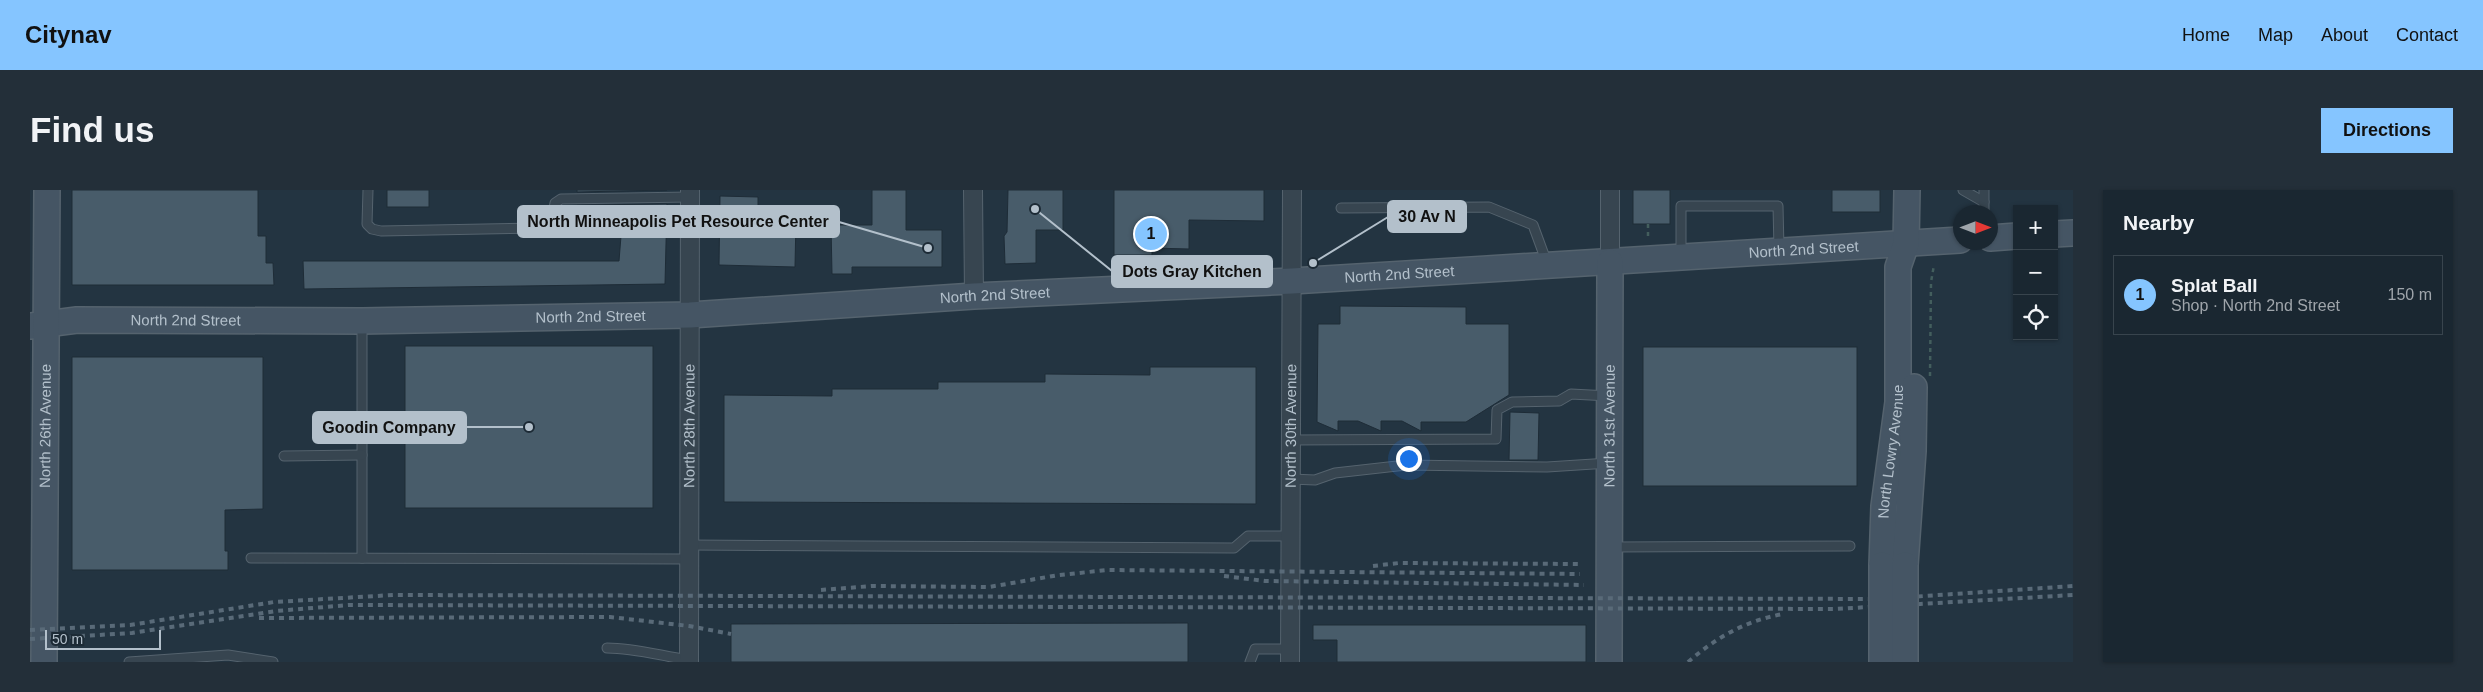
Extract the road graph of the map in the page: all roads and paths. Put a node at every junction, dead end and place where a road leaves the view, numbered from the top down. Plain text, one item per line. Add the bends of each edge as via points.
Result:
1 (47, 190) edge
2 (368, 190) edge
3 (973, 190) edge
4 (1292, 190) edge
5 (1610, 190) edge
6 (1907, 190) edge
7 (1963, 190) edge
8 (1984, 190) edge
9 (690, 193) edge
10 (1984, 202) joint
11 (1341, 208) dead end
12 (1648, 224) dead end
13 (2073, 233) edge
14 (2058, 234) edge
15 (2013, 236) edge
16 (1648, 237) dead end
17 (1998, 237) edge
18 (1953, 241) edge
19 (1906, 244) junction
20 (1779, 251) junction
21 (1681, 257) junction
22 (1610, 262) junction
23 (1548, 265) junction
24 (1934, 266) dead end
25 (1292, 281) junction
26 (974, 296) junction
27 (690, 315) junction
28 (362, 321) junction
29 (38, 324) edge
30 (1930, 336) dead end
31 (1610, 396) junction
32 (1291, 440) junction
33 (362, 455) junction
34 (284, 456) dead end
35 (1610, 463) junction
36 (1291, 479) junction
37 (1291, 536) junction
38 (1850, 546) dead end
39 (1609, 547) junction
40 (690, 552) junction
41 (251, 558) dead end
42 (362, 558) junction
43 (1894, 565) junction
44 (607, 648) dead end
45 (1290, 655) edge
46 (689, 661) edge
47 (44, 662) edge
48 (129, 662) edge
49 (273, 662) edge
50 (1250, 662) edge
51 (1609, 662) edge
52 (1882, 662) edge
53 (1905, 662) edge

1 - 29 street, North 26th Avenue
2 - 9 lane via 367,224 381,231 540,228 552,219 555,203 561,199 662,197
3 - 26 street
4 - 25 street, North 30th Avenue
5 - 22 street, North 31st Avenue
6 - 19 street, North Lowry Avenue
7 - 10 lane
8 - 10 lane
9 - 27 street, North 28th Avenue
11 - 23 lane via 1489,207 1533,225
12 - 16 path
13 - 14 street
15 - 17 street
18 - 19 street, North 2nd Street
19 - 20 street, North 2nd Street
19 - 43 street, North Lowry Avenue via 1898,267 1898,402 1884,506
20 - 21 street, North 2nd Street
20 - 21 lane via 1778,206 1681,206
21 - 22 street, North 2nd Street
22 - 23 street, North 2nd Street
22 - 31 street, North 31st Avenue
23 - 25 street, North 2nd Street
24 - 30 path
25 - 26 street, North 2nd Street
25 - 32 street, North 30th Avenue
26 - 27 street, North 2nd Street
27 - 28 street, North 2nd Street
27 - 40 street, North 28th Avenue
28 - 29 street, North 2nd Street via 76,320
28 - 33 lane
29 - 47 street, North 26th Avenue
31 - 32 lane via 1571,394 1559,401 1512,402 1497,410 1496,439
31 - 35 street, North 31st Avenue
32 - 36 street, North 30th Avenue
33 - 34 lane
33 - 42 lane
35 - 36 lane via 1547,467 1406,465 1335,473 1315,480
35 - 39 street, North 31st Avenue
36 - 37 street, North 30th Avenue
37 - 40 lane via 1248,536 1234,548
37 - 45 street, North 30th Avenue
38 - 39 lane
39 - 51 street, North 31st Avenue
40 - 42 lane
40 - 46 street, North 28th Avenue
41 - 42 lane
43 - 52 street, North Lowry Avenue, bridge
43 - 53 street, North Lowry Avenue, bridge
44 - 46 lane via 632,648
45 - 50 lane via 1255,649
48 - 49 lane via 228,655

